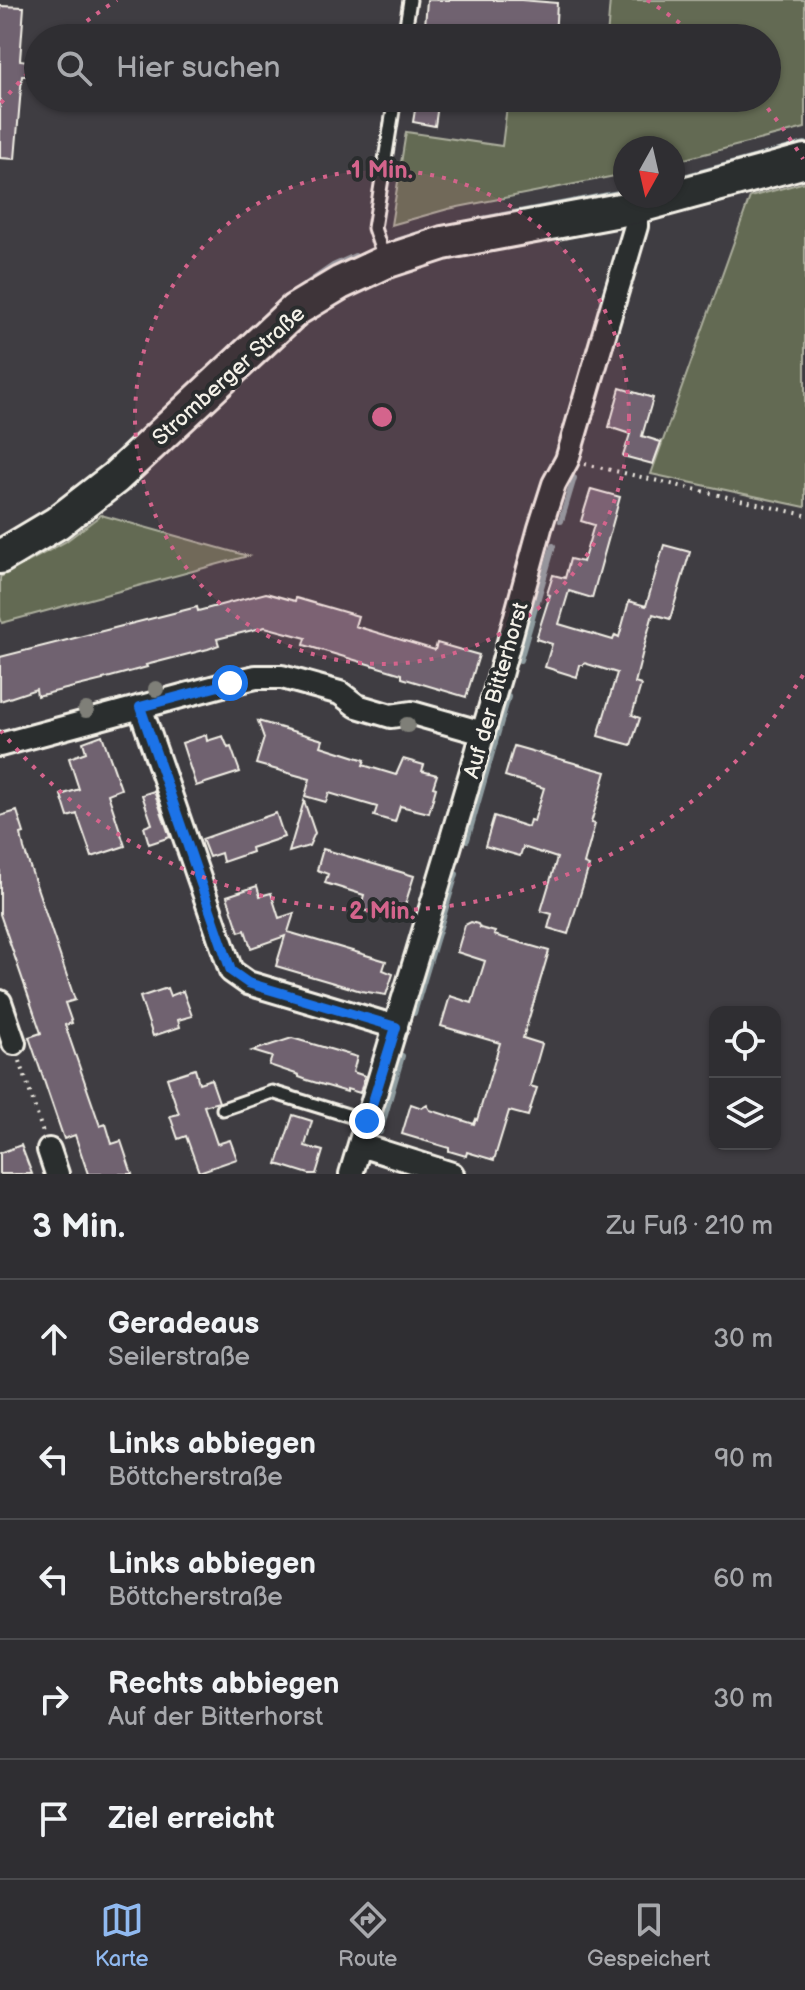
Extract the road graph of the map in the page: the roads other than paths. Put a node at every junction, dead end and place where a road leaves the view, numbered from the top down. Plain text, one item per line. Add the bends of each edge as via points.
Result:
1 (410, 0) edge
2 (406, 24) edge
3 (393, 112) edge
4 (805, 161) edge
5 (685, 194) edge
6 (631, 208) edge
7 (636, 208) edge
8 (385, 262) junction
9 (0, 557) edge
10 (140, 707) junction
11 (483, 733) junction
12 (0, 745) edge
13 (0, 1002) edge
14 (396, 1027) junction
15 (14, 1043) road end
16 (223, 1109) dead end
17 (367, 1121) junction
18 (360, 1145) junction
19 (49, 1150) road end
20 (57, 1174) edge
21 (351, 1174) edge
22 (452, 1174) edge

1 - 2 lane
3 - 8 lane via 374,228
4 - 5 main road, Stromberger Straße
6 - 8 main road, Stromberger Straße via 443,243
7 - 11 street, Auf der Bitterhorst via 636,226 567,460 545,513
8 - 9 main road, Stromberger Straße via 295,310 115,478 57,523
10 - 11 street via 256,677 282,677 340,693 357,706 391,716 412,713
10 - 12 street
10 - 14 street via 231,971 248,983
11 - 14 street, Auf der Bitterhorst
13 - 15 street
14 - 17 street, Auf der Bitterhorst
16 - 17 lane via 272,1092
17 - 18 street, Auf der Bitterhorst
18 - 21 street, Auf der Bitterhorst
18 - 22 street
19 - 20 street

